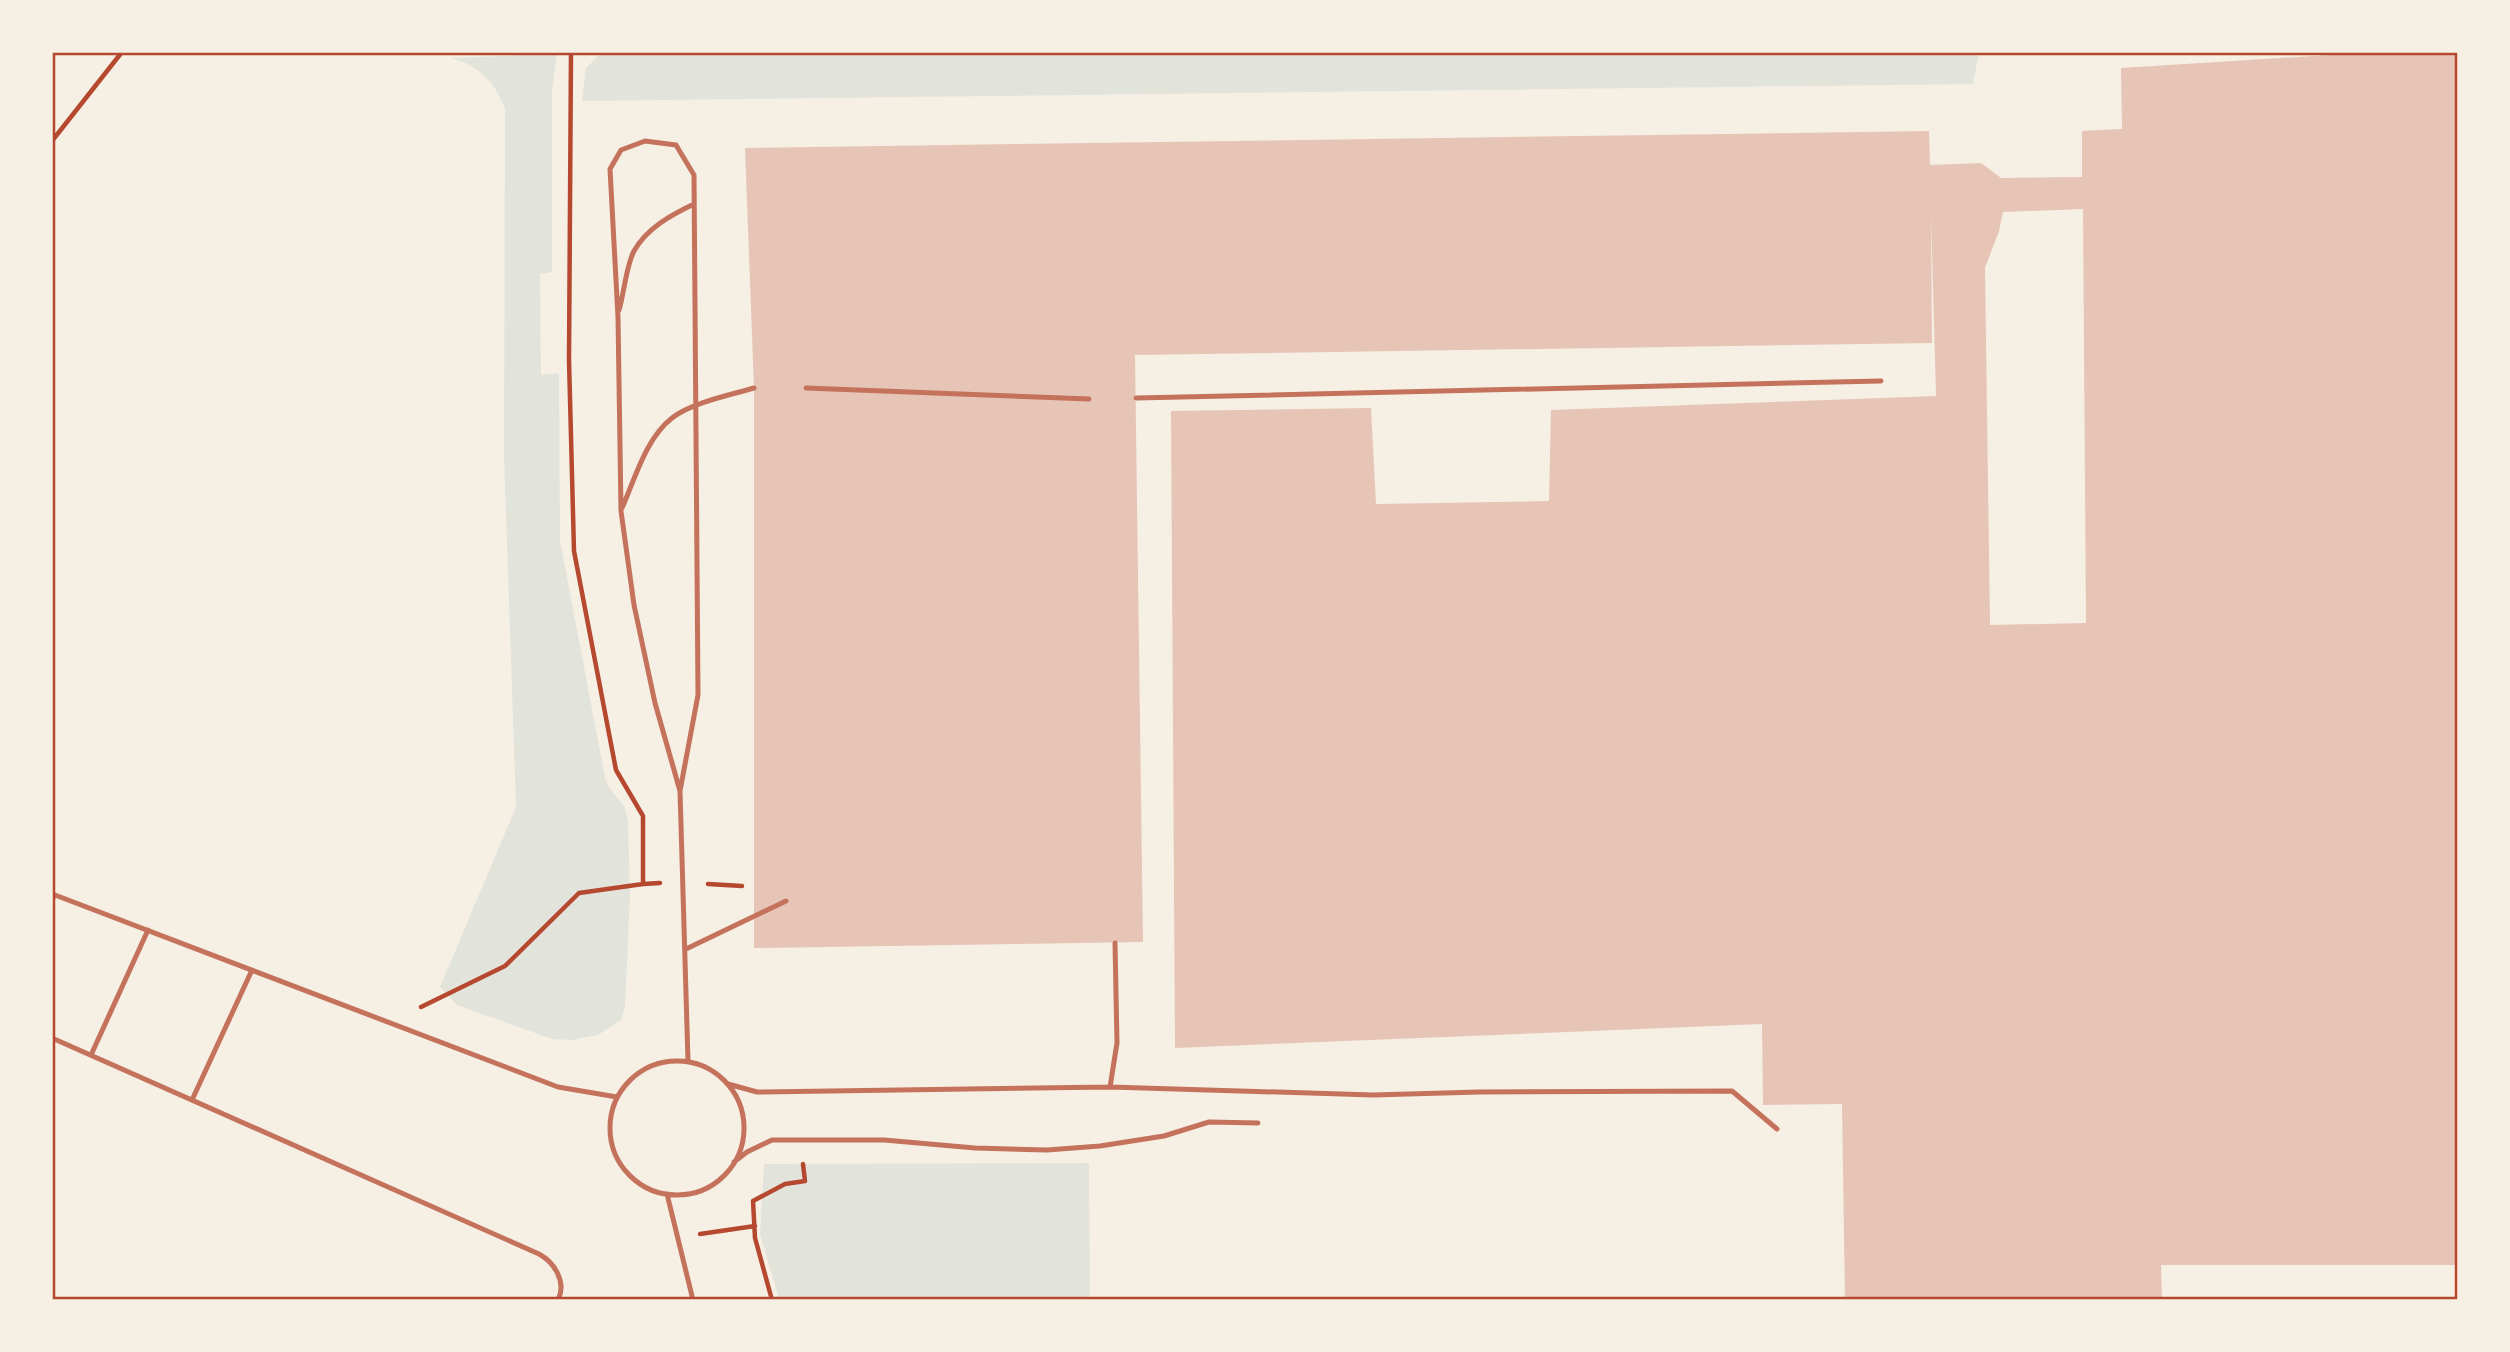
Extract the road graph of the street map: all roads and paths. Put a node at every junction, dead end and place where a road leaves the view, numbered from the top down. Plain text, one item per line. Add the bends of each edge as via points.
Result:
1 (122, 52) edge
2 (52, 141) edge
3 (694, 204) junction
4 (618, 317) junction
5 (1881, 381) dead end
6 (754, 388) dead end
7 (806, 388) dead end
8 (1136, 398) dead end
9 (1089, 399) dead end
10 (696, 406) junction
11 (621, 511) junction
12 (680, 791) junction
13 (643, 884) dead end
14 (52, 899) edge
15 (786, 901) dead end
16 (148, 930) junction
17 (1115, 943) dead end
18 (686, 949) junction
19 (252, 970) junction
20 (391, 1022) junction
21 (52, 1038) edge
22 (91, 1055) junction
23 (688, 1061) junction
24 (728, 1084) junction
25 (1110, 1087) junction
26 (617, 1097) junction
27 (192, 1100) junction
28 (1258, 1123) dead end
29 (1777, 1129) dead end
30 (801, 1139) junction
31 (734, 1163) junction
32 (667, 1194) junction
33 (754, 1226) junction
34 (678, 1237) junction
35 (558, 1300) edge
36 (693, 1300) edge
37 (772, 1300) edge

1 - 2 path
3 - 4 lane via 668,217 633,253
3 - 4 lane via 694,175 676,145 645,141 621,150 610,169
3 - 10 lane
4 - 11 lane
5 - 8 lane
6 - 10 lane
7 - 9 lane
10 - 11 lane via 673,417 655,436
10 - 12 lane via 698,695
11 - 12 lane via 634,605
12 - 18 lane
13 - 20 path via 579,893 505,966
14 - 16 lane via 55,895
15 - 18 lane
16 - 19 lane
16 - 22 lane
17 - 25 lane via 1117,1043
18 - 23 lane
19 - 20 lane
19 - 27 lane
20 - 26 lane via 558,1087
21 - 22 lane
22 - 27 lane
23 - 24 lane via 709,1069
23 - 26 lane via 667,1061 647,1068 629,1080
24 - 25 lane via 757,1092
24 - 31 lane via 743,1122 742,1143
25 - 29 lane via 1373,1095 1732,1091
26 - 32 lane via 610,1117 610,1138 617,1159 646,1188
27 - 35 lane via 539,1254 548,1259 560,1280
28 - 30 lane via 1209,1122 1164,1136 1047,1150
30 - 31 lane via 772,1140
30 - 33 path via 805,1181 785,1184 753,1201
31 - 32 lane via 722,1178 705,1188
32 - 34 lane
33 - 34 path
33 - 37 path
34 - 36 lane

